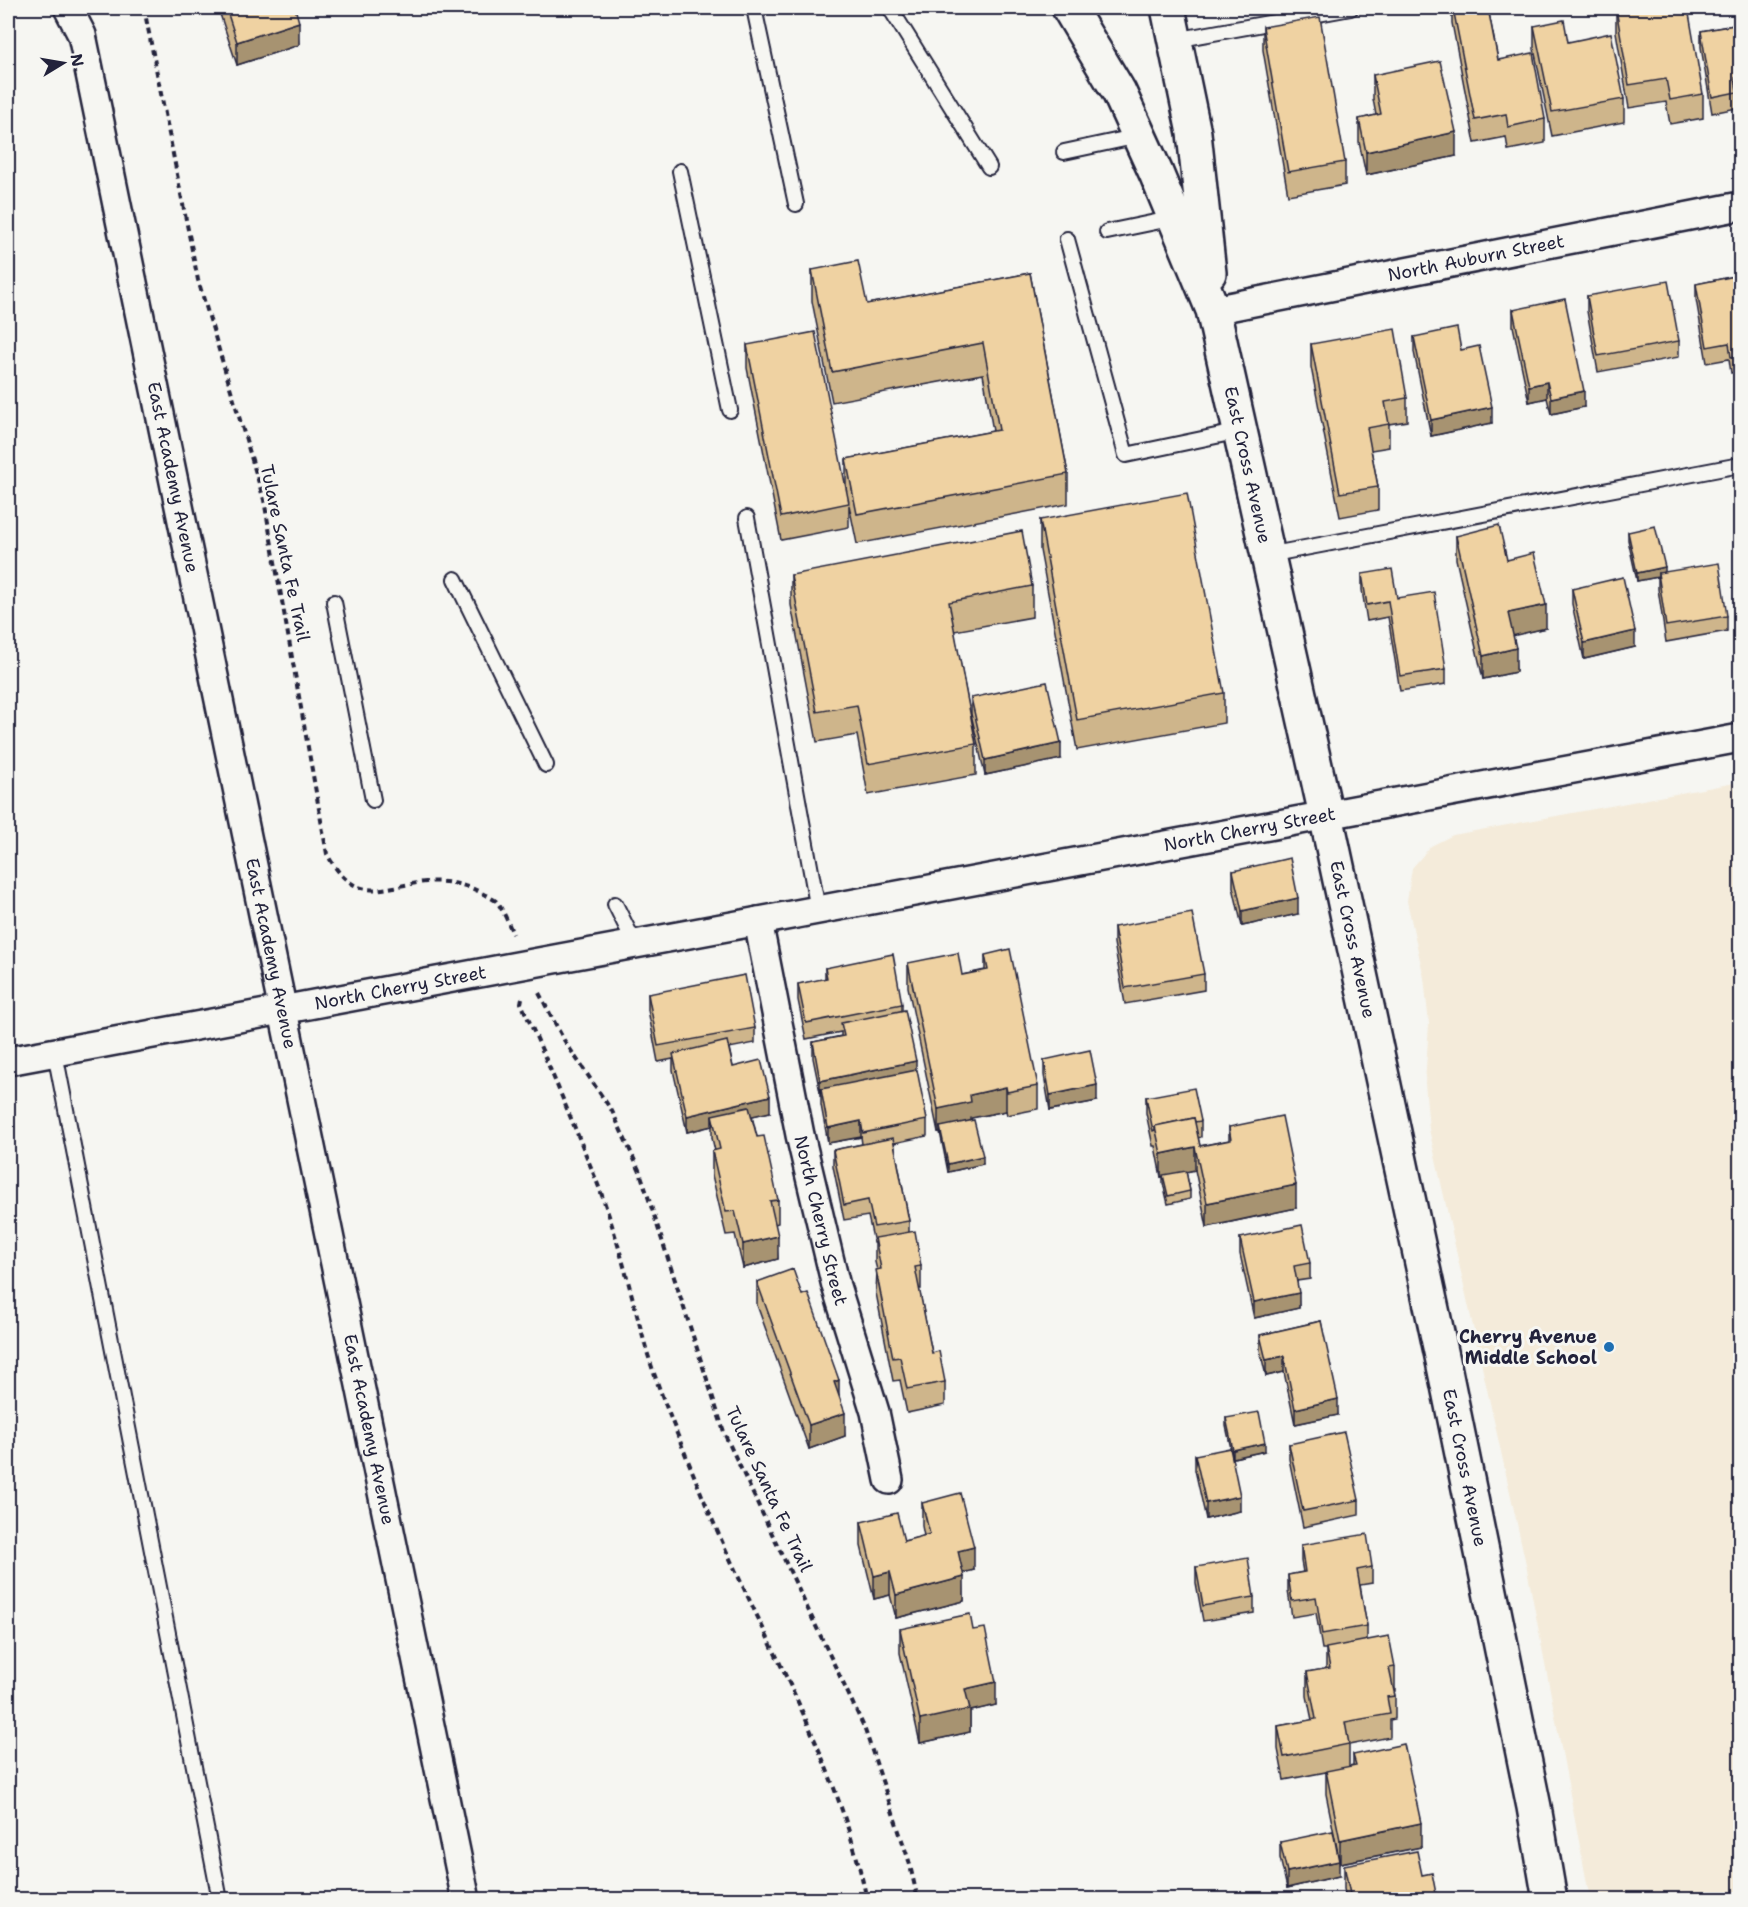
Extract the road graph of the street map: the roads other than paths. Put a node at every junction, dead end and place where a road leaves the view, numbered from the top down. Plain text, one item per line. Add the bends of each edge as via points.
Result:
1 (69, 8) edge
2 (754, 8) edge
3 (890, 8) edge
4 (1069, 8) edge
5 (1168, 8) edge
6 (1351, 8) edge
7 (1175, 40) junction
8 (1139, 136) junction
9 (1064, 152) dead end
10 (989, 167) dead end
11 (680, 171) dead end
12 (796, 204) dead end
13 (1740, 206) edge
14 (1175, 218) junction
15 (1107, 232) dead end
16 (1067, 240) dead end
17 (1213, 310) junction
18 (730, 410) dead end
19 (1240, 431) junction
20 (1740, 465) edge
21 (747, 518) dead end
22 (1268, 555) junction
23 (455, 579) dead end
24 (334, 602) dead end
25 (1740, 738) edge
26 (546, 765) dead end
27 (373, 800) dead end
28 (1326, 815) junction
29 (615, 904) dead end
30 (818, 910) junction
31 (758, 921) junction
32 (635, 944) junction
33 (281, 1010) junction
34 (55, 1053) junction
35 (8, 1061) edge
36 (890, 1480) dead end
37 (220, 1899) edge
38 (466, 1899) edge
39 (1550, 1899) edge

1 - 33 street, East Academy Avenue via 82,35
2 - 12 lane
3 - 10 lane
4 - 8 street, East Cross Avenue via 1119,92
5 - 7 street
6 - 7 lane
7 - 17 street via 1194,133
8 - 9 lane
8 - 14 street, East Cross Avenue
11 - 18 lane
13 - 17 street, North Auburn Street
14 - 15 lane
14 - 17 street, East Cross Avenue
16 - 19 lane via 1126,455
17 - 19 street, East Cross Avenue
19 - 22 street, East Cross Avenue
20 - 22 lane
21 - 30 lane
22 - 28 street, East Cross Avenue
23 - 26 lane
24 - 27 lane
25 - 28 street, North Cherry Street
28 - 30 street, North Cherry Street
28 - 39 street, East Cross Avenue via 1443,1360
29 - 32 lane
30 - 31 street, North Cherry Street
31 - 32 street, North Cherry Street
31 - 36 street, North Cherry Street via 800,1135 836,1286 875,1412
32 - 33 street, North Cherry Street
33 - 34 street, North Cherry Street
33 - 38 street, East Academy Avenue
34 - 35 street, North Cherry Street
34 - 37 lane

